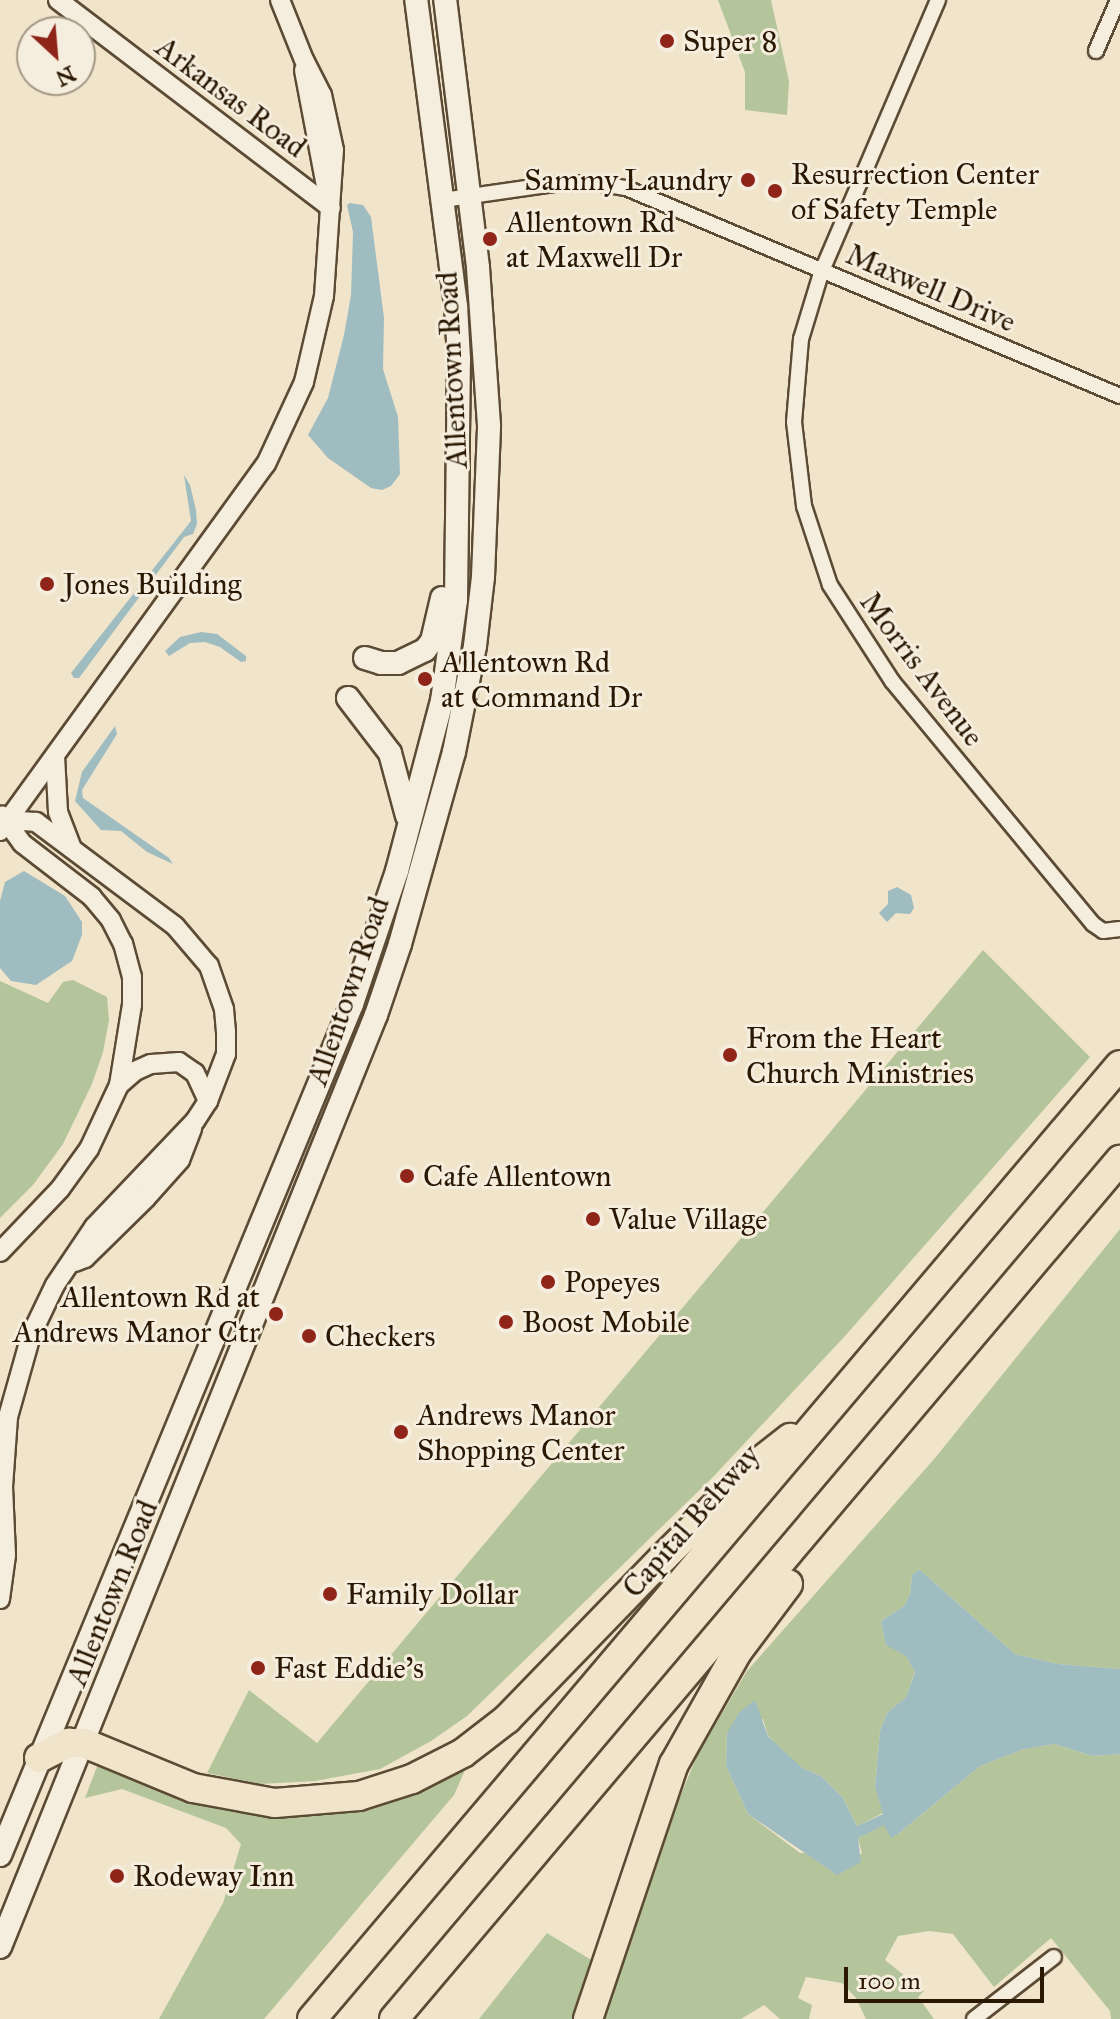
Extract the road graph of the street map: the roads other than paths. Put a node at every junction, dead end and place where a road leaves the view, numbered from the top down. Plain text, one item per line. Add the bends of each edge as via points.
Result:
1 (58, 0) edge
2 (280, 0) edge
3 (416, 0) edge
4 (445, 0) edge
5 (938, 0) edge
6 (1118, 0) edge
7 (1096, 51) dead end
8 (470, 196) junction
9 (443, 200) junction
10 (331, 208) junction
11 (822, 270) junction
12 (1120, 396) edge
13 (459, 490) junction
14 (365, 658) dead end
15 (348, 698) dead end
16 (55, 756) junction
17 (3, 821) edge
18 (409, 825) junction
19 (72, 848) junction
20 (1120, 929) edge
21 (1120, 1065) edge
22 (119, 1085) junction
23 (208, 1101) junction
24 (1120, 1160) edge
25 (0, 1252) edge
26 (843, 1395) junction
27 (839, 1495) junction
28 (0, 1599) edge
29 (84, 1743) junction
30 (39, 1758) junction
31 (0, 1855) edge
32 (0, 1947) edge
33 (1054, 1957) dead end
34 (312, 2019) edge
35 (394, 2019) edge
36 (588, 2019) edge
37 (974, 2019) edge

1 - 10 street, Arkansas Road
2 - 10 street via 304,60 304,83
3 - 9 main road, Allentown Road
4 - 8 main road, Allentown Road
5 - 11 street, Morris Avenue
6 - 7 street
8 - 9 street, Maxwell Drive
8 - 11 street, Maxwell Drive via 544,185 612,184
8 - 29 main road, Allentown Road via 487,373 488,480 475,646 454,752 376,1015
9 - 13 main road, Allentown Road via 457,319
10 - 16 street via 324,296 291,416 266,464
11 - 12 street, Maxwell Drive
11 - 20 street, Morris Avenue via 801,339 794,422 804,506 830,585 909,703 1093,924 1110,932
13 - 14 main road via 432,641 410,660 381,663
13 - 18 main road, Allentown Road via 456,600 444,686
15 - 18 main road via 390,753
16 - 17 street
16 - 19 street via 58,812
17 - 19 street via 36,822
17 - 22 street via 22,843 92,897 123,944 132,977 132,1005
18 - 30 main road, Allentown Road via 352,1004
19 - 23 street via 162,915 209,966 224,1009 226,1054
21 - 26 highway, Capital Beltway
22 - 23 street via 151,1064 179,1062 195,1073
22 - 25 street via 77,1168
23 - 28 street via 103,1217 68,1265 31,1335 12,1397 3,1460 6,1555
24 - 27 highway
26 - 29 highway via 762,1460 507,1719 430,1772 359,1796 275,1803 193,1788
26 - 34 highway, Capital Beltway
27 - 35 highway
27 - 36 highway via 792,1579 716,1684 674,1764
29 - 30 highway via 64,1744
29 - 32 main road, Allentown Road
30 - 31 main road, Allentown Road
33 - 37 street

